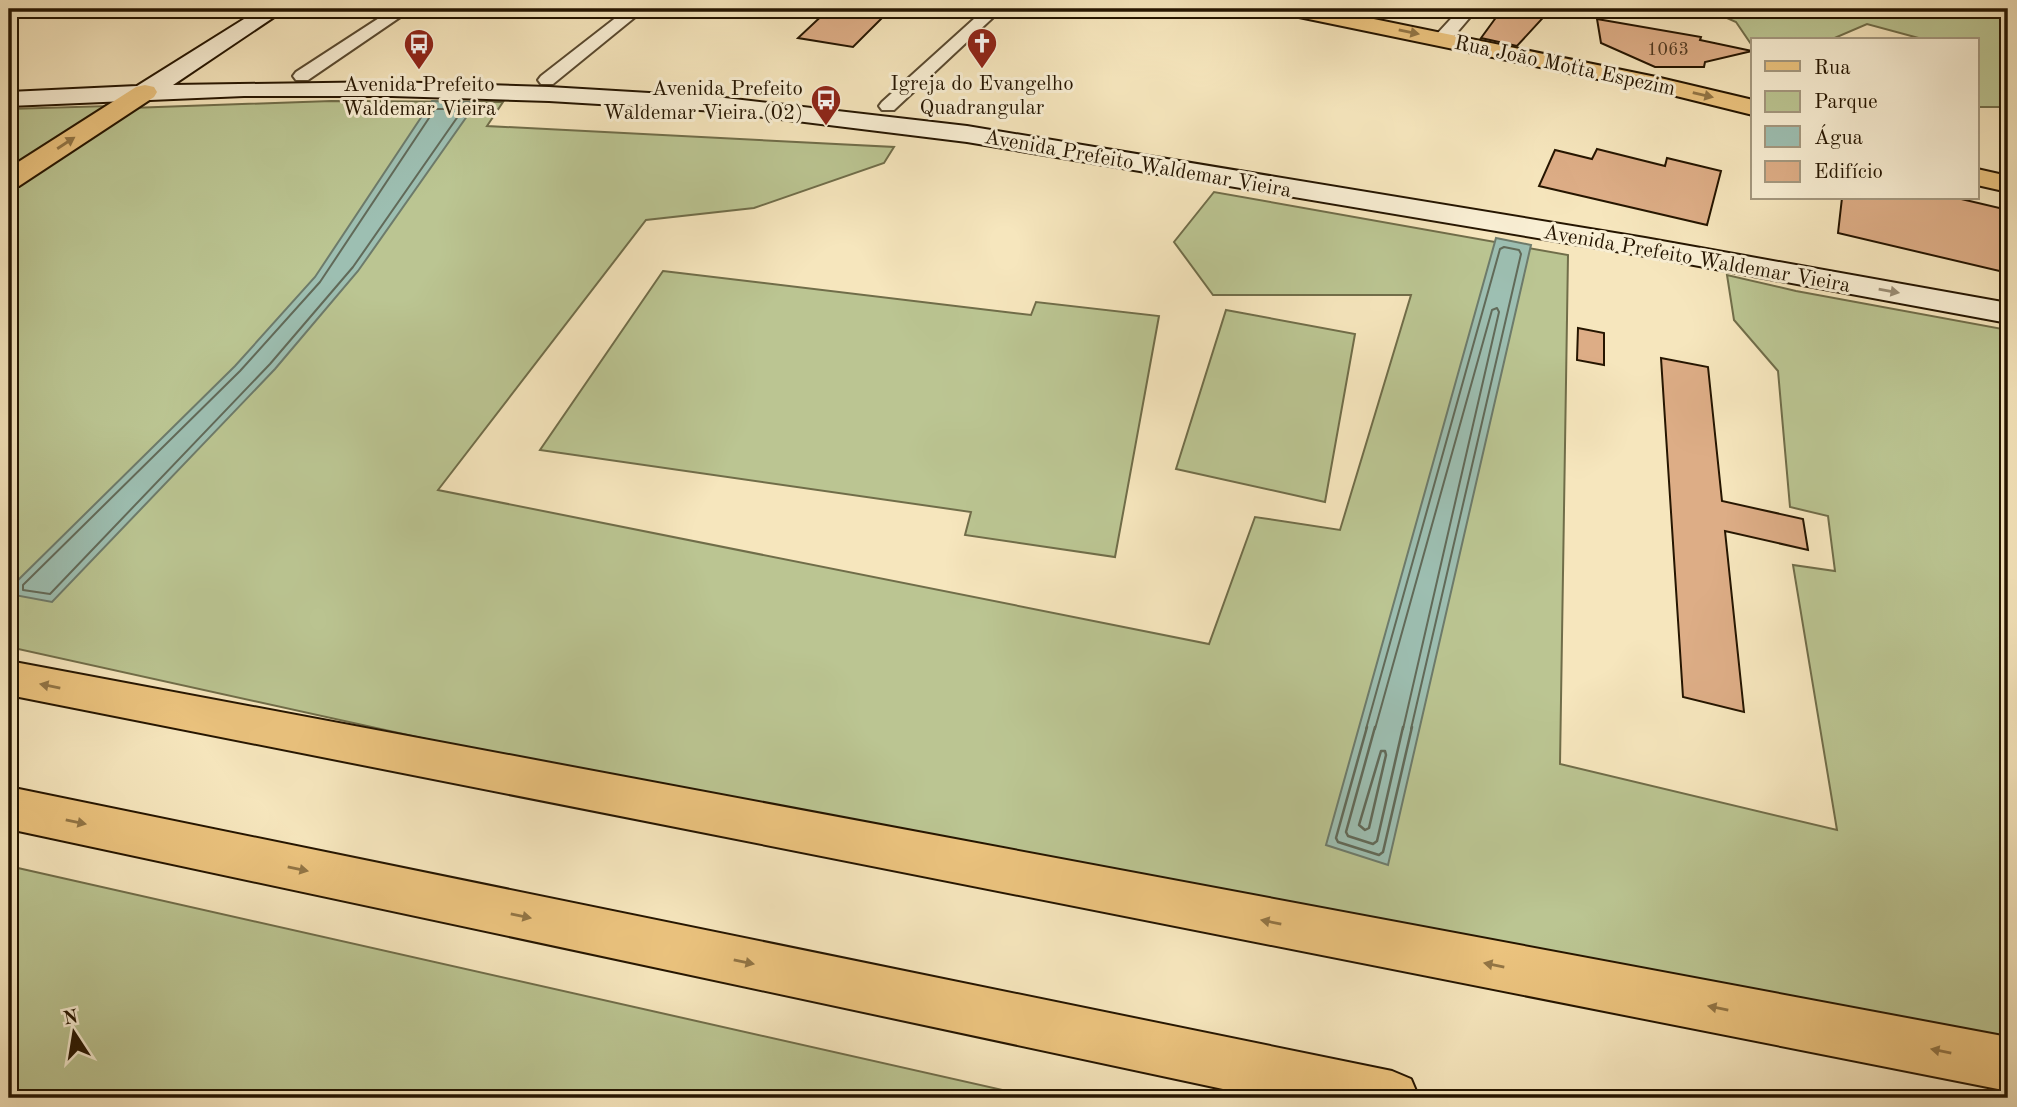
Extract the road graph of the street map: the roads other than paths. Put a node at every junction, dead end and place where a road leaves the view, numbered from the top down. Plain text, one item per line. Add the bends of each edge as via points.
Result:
1 (275, 9) edge
2 (404, 9) edge
3 (637, 9) edge
4 (994, 9) edge
5 (1294, 9) edge
6 (1469, 9) edge
7 (1442, 39) junction
8 (302, 76) junction
9 (547, 79) junction
10 (155, 86) junction
11 (9, 87) edge
12 (9, 100) edge
13 (766, 101) junction
14 (888, 106) junction
15 (1751, 108) edge
16 (1979, 177) edge
17 (9, 180) edge
18 (2008, 184) edge
19 (1645, 238) junction
20 (2008, 290) edge
21 (2008, 313) edge
22 (9, 678) edge
23 (9, 808) edge
24 (2008, 1064) edge
25 (1392, 1098) edge

1 - 10 main road
2 - 8 street
3 - 9 street
4 - 14 street
5 -> 7 main road, Rua João Motta Espezim
6 - 7 street
7 -> 15 main road, Rua João Motta Espezim
8 - 9 main road, Avenida Prefeito Waldemar Vieira
8 - 10 main road, Avenida Prefeito Waldemar Vieira
9 - 13 main road, Avenida Prefeito Waldemar Vieira
10 - 11 main road, Avenida Prefeito Waldemar Vieira
10 - 12 main road, Avenida Prefeito Waldemar Vieira
10 - 13 main road, Avenida Prefeito Waldemar Vieira
17 -> 10 main road
13 - 14 main road, Avenida Prefeito Waldemar Vieira
13 - 19 main road, Avenida Prefeito Waldemar Vieira
14 - 19 main road, Avenida Prefeito Waldemar Vieira via 1051,130
16 - 18 main road
19 - 20 main road, Avenida Prefeito Waldemar Vieira
19 -> 21 main road, Avenida Prefeito Waldemar Vieira
24 -> 22 main road
23 -> 25 main road

